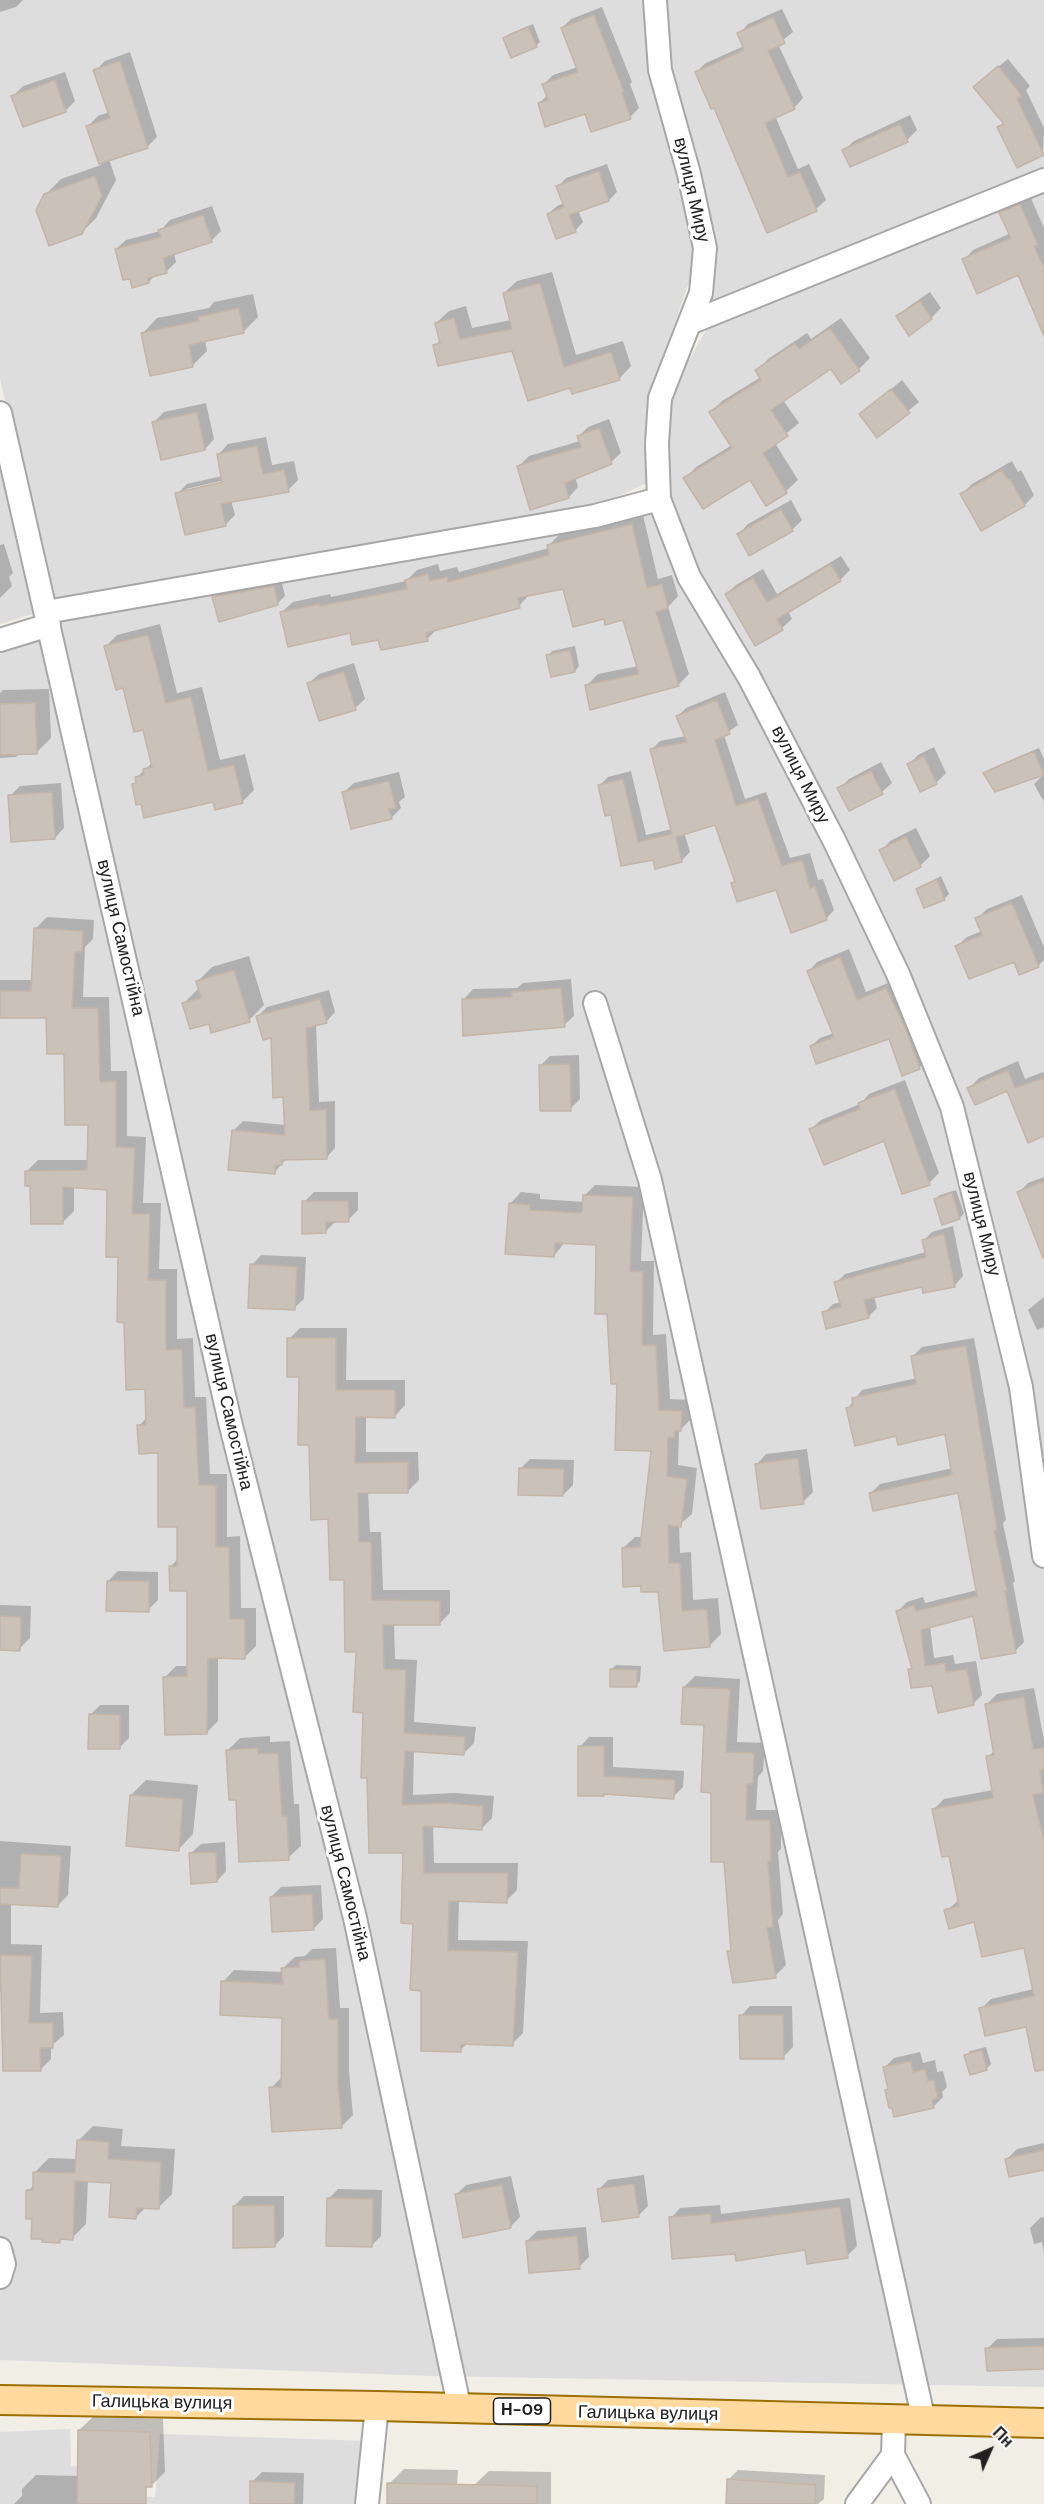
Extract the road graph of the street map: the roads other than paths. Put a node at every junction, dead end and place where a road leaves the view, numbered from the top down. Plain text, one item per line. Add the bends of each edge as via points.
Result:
1 (656, 0) edge
2 (1044, 180) edge
3 (692, 321) junction
4 (0, 413) edge
5 (659, 499) junction
6 (48, 619) junction
7 (0, 640) edge
8 (595, 1003) dead end
9 (1040, 1496) edge
10 (1044, 1556) edge
11 (0, 2249) edge
12 (0, 2277) edge
13 (0, 2400) edge
14 (377, 2406) junction
15 (460, 2410) junction
16 (894, 2420) junction
17 (924, 2421) junction
18 (1044, 2423) edge
19 (893, 2455) junction
20 (367, 2504) edge
21 (857, 2504) edge
22 (919, 2504) edge

1 - 3 street, вулиця Миру via 660,70 705,248 702,293
2 - 3 street
3 - 5 street, вулиця Миру via 660,398
4 - 6 street, вулиця Самостійна
5 - 6 street via 595,516
5 - 9 street, вулиця Миру via 689,577 749,677 839,850 898,974 952,1107 1021,1387
6 - 7 street
6 - 15 street, вулиця Самостійна via 230,1422 355,1918
8 - 17 street via 650,1180
9 - 10 street, вулиця Миру
11 - 12 street via 4,2264
13 - 14 main road, Галицька вулиця / Н-09
14 - 15 main road, Галицька вулиця / Н-09
14 - 20 street
15 - 16 main road, Галицька вулиця / Н-09
16 - 17 main road, Галицька вулиця / Н-09
16 - 19 street
17 - 18 main road, Галицька вулиця / Н-09
19 - 21 street
19 - 22 street

